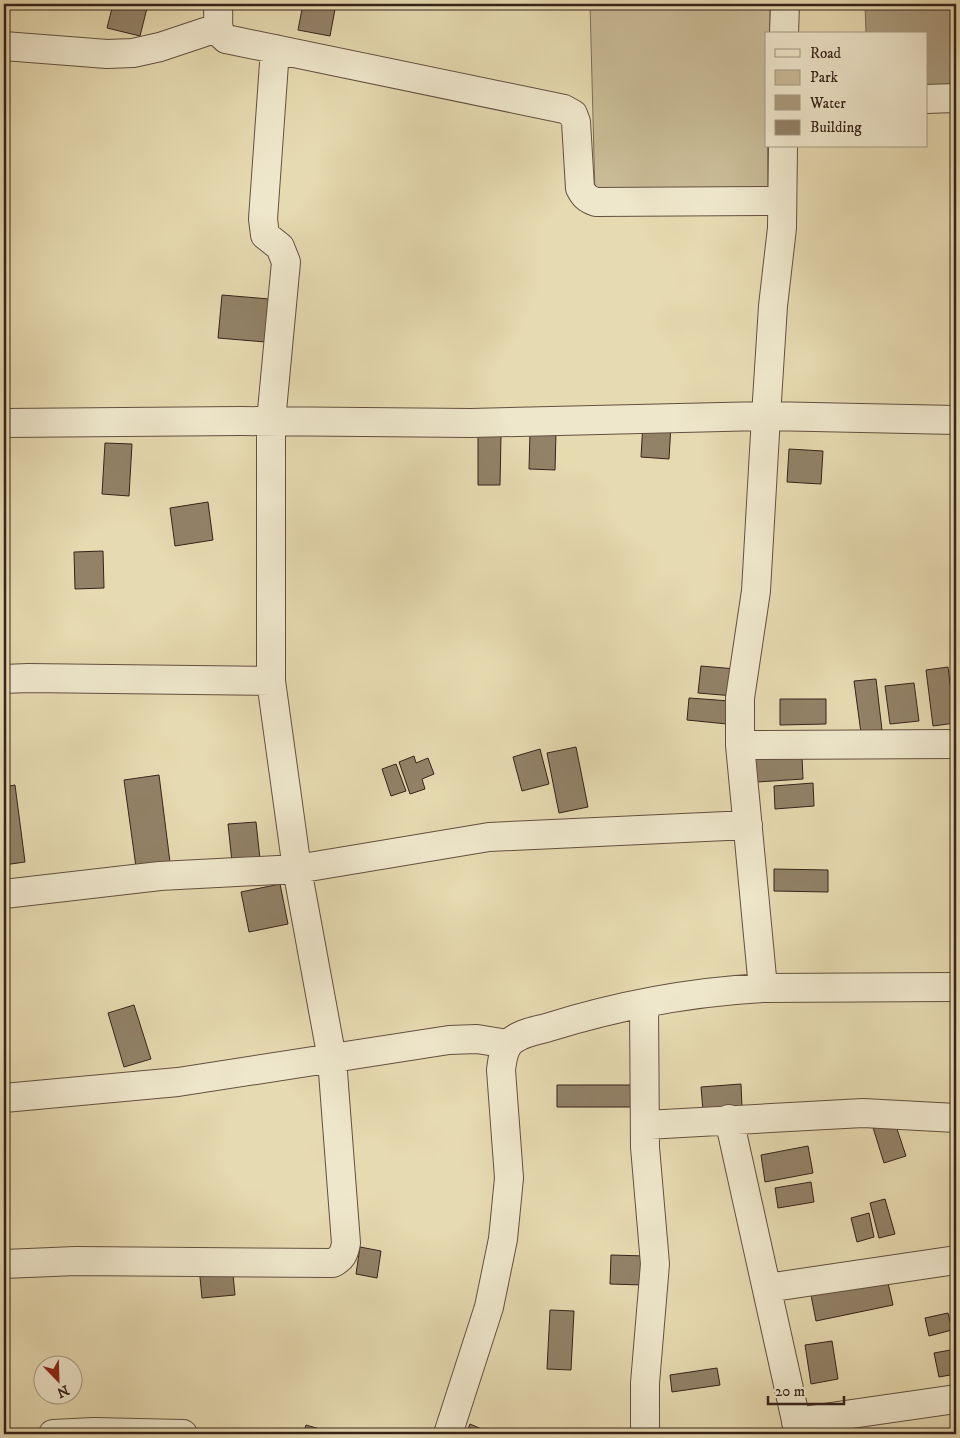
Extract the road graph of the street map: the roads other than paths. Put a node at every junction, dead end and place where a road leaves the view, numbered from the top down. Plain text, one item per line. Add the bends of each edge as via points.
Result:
1 (785, 4) edge
2 (217, 16) edge
3 (784, 32) edge
4 (4, 46) edge
5 (275, 49) junction
6 (956, 98) edge
7 (928, 99) edge
8 (783, 148) edge
9 (781, 225) junction
10 (766, 416) junction
11 (956, 420) edge
12 (271, 421) junction
13 (4, 423) edge
14 (4, 679) edge
15 (271, 681) junction
16 (956, 744) edge
17 (740, 745) junction
18 (748, 825) junction
19 (297, 869) junction
20 (4, 894) edge
21 (956, 987) edge
22 (763, 988) junction
23 (644, 1004) junction
24 (508, 1044) junction
25 (332, 1059) junction
26 (4, 1098) edge
27 (956, 1118) edge
28 (729, 1119) junction
29 (646, 1125) junction
30 (956, 1260) edge
31 (4, 1264) edge
32 (767, 1288) junction
33 (956, 1399) edge
34 (798, 1428) edge
35 (53, 1434) edge
36 (183, 1434) edge
37 (448, 1434) edge
38 (645, 1434) edge

1 - 3 street
2 - 4 street via 160,47 133,53
2 - 5 street via 220,35 226,39
5 - 9 street via 564,109 573,114 576,122 580,188 590,200
5 - 12 street via 263,227 265,235 280,246 285,274
6 - 7 street
8 - 9 street
9 - 10 street
10 - 11 street
10 - 12 street via 471,423
10 - 17 street via 756,591 740,698
12 - 13 street
12 - 15 street
14 - 15 street
15 - 19 street
16 - 17 street
17 - 18 street
18 - 19 street via 489,837
18 - 22 street
19 - 20 street via 160,876
19 - 25 street
21 - 22 street
22 - 23 street via 707,992
23 - 24 street via 577,1018 523,1035
23 - 29 street
24 - 25 street via 477,1039 449,1040
24 - 37 street via 501,1070 509,1178 503,1239 489,1307
25 - 26 street via 178,1082
25 - 31 street via 346,1243 340,1259 332,1263 76,1261
27 - 28 street via 863,1113
28 - 29 street
28 - 32 street
29 - 38 street via 655,1264 645,1383
30 - 32 street
32 - 34 street
33 - 34 street
35 - 36 street

